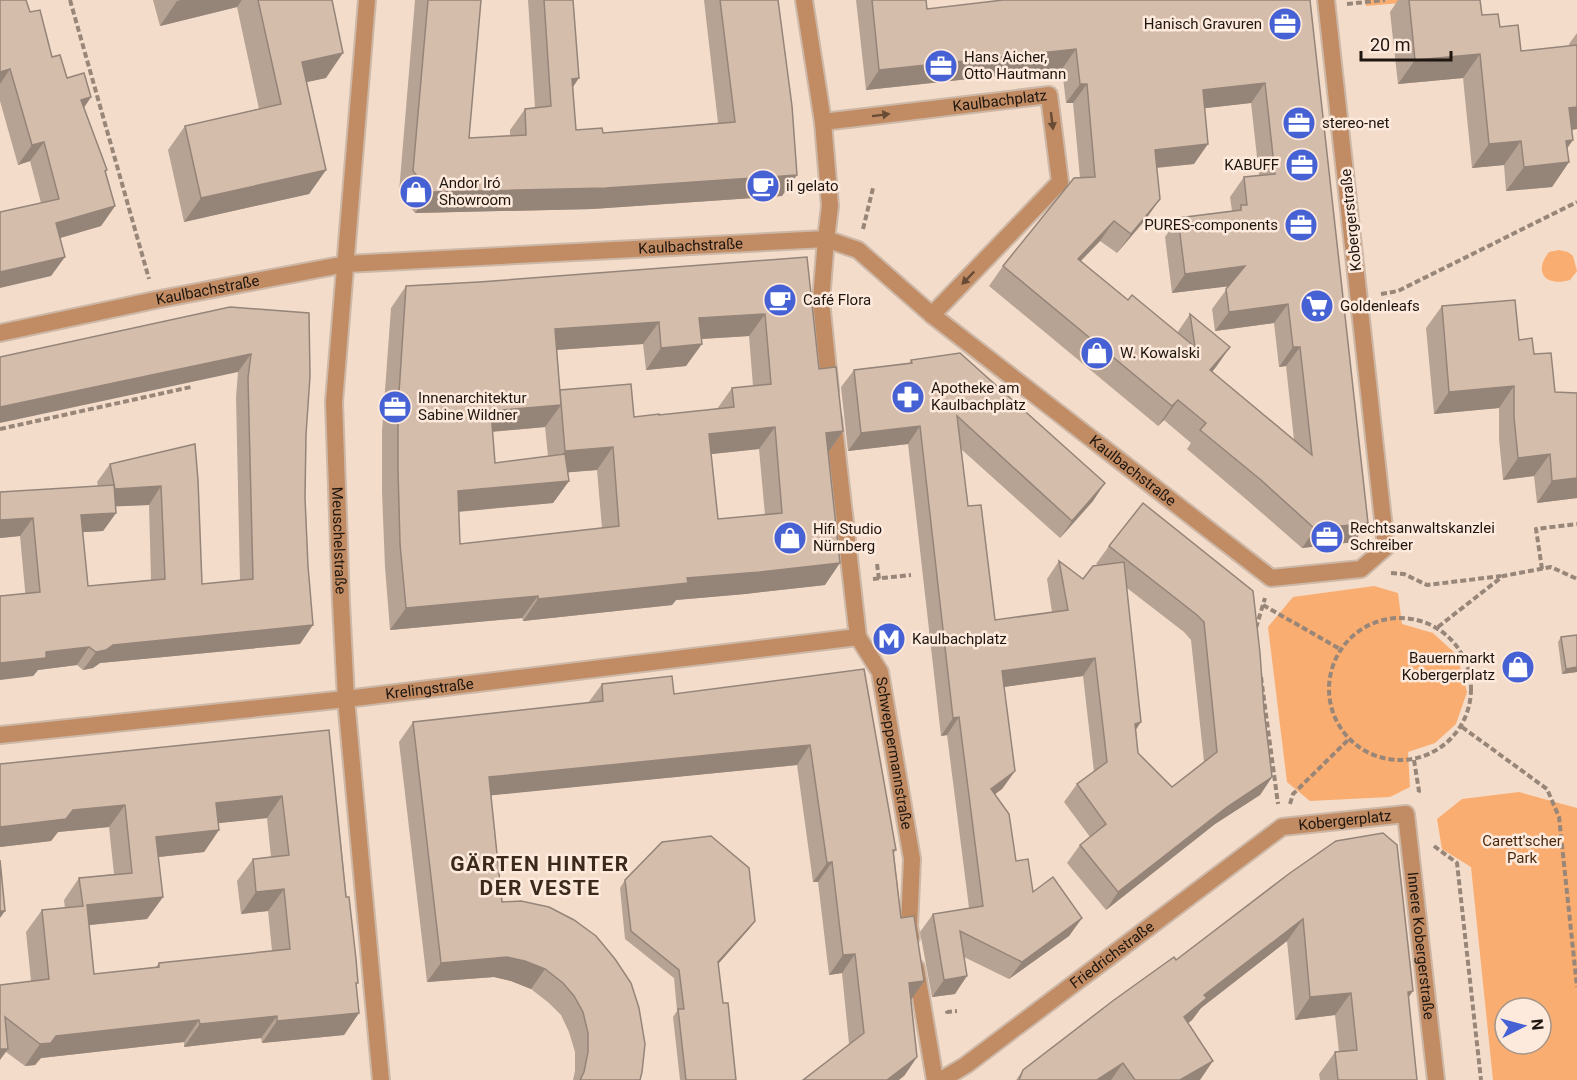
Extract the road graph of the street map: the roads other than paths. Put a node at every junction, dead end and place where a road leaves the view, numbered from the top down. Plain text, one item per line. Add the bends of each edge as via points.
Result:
1 (367, 0) edge
2 (804, 0) edge
3 (1327, 3) edge
4 (823, 122) junction
5 (826, 239) junction
6 (346, 264) junction
7 (932, 315) junction
8 (0, 333) edge
9 (1361, 569) joint
10 (858, 637) junction
11 (346, 699) junction
12 (0, 735) edge
13 (1406, 814) joint
14 (1282, 827) joint
15 (378, 1080) edge
16 (935, 1080) edge
17 (940, 1080) edge
18 (1437, 1080) edge

1 - 6 street, Meuschelstraße
2 - 4 street, Schweppermannstraße
3 - 9 street, Kobergerstraße via 1386,547
4 - 5 street, Schweppermannstraße via 831,206
4 -> 7 street, Kaulbachplatz via 1049,95 1060,182
5 - 6 street, Kaulbachstraße
5 - 7 street, Kaulbachstraße via 858,250
5 - 10 street, Schweppermannstraße via 821,301
6 - 8 street, Kaulbachstraße
6 - 11 street, Meuschelstraße via 333,402
7 - 9 street, Kaulbachstraße via 1271,578
10 - 11 street, Krelingstraße
10 - 16 street, Schweppermannstraße via 880,672 912,860 909,927
11 - 12 street, Krelingstraße
11 - 15 street, Meuschelstraße
13 - 14 street, Kobergerplatz
13 - 18 street, Innere Kobergerstraße
14 - 17 street, Friedrichstraße via 966,1065

